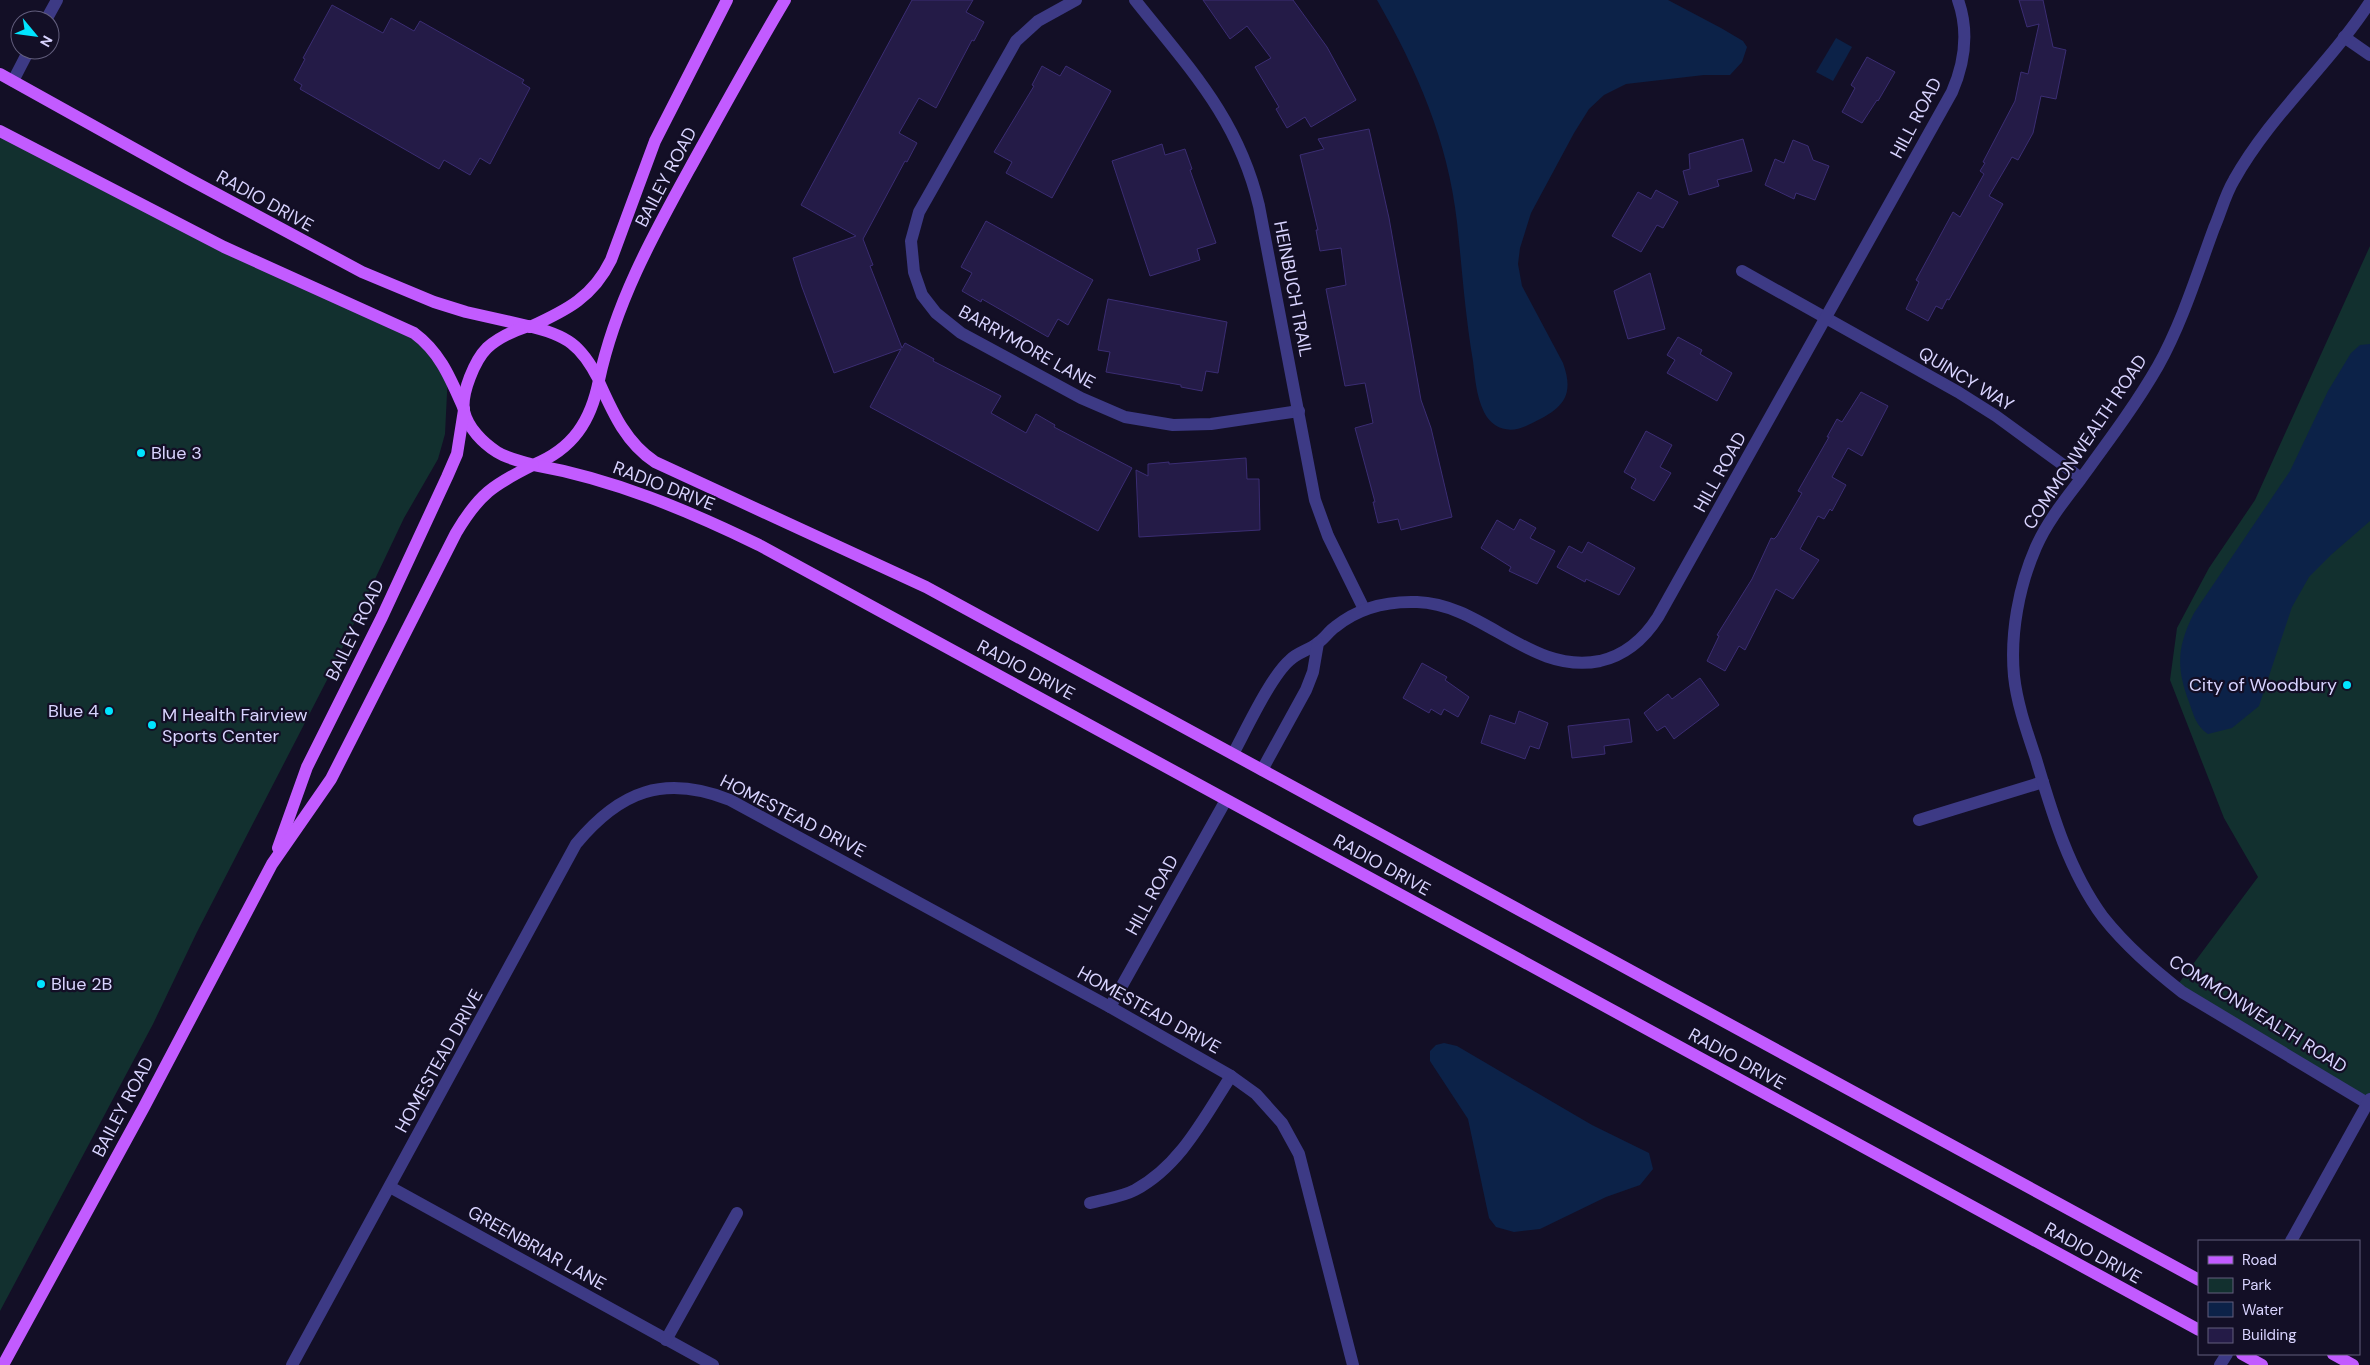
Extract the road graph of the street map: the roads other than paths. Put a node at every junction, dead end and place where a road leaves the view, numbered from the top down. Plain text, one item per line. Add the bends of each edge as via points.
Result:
1 (728, 0) edge
2 (785, 0) edge
3 (1076, 0) edge
4 (1135, 0) edge
5 (1958, 0) edge
6 (2370, 2) edge
7 (2344, 37) junction
8 (2370, 55) edge
9 (24, 60) edge
10 (0, 74) edge
11 (13, 81) junction
12 (0, 131) edge
13 (1742, 272) dead end
14 (1826, 318) junction
15 (529, 326) junction
16 (599, 381) junction
17 (464, 410) junction
18 (1298, 411) junction
19 (533, 465) junction
20 (2081, 478) junction
21 (1364, 610) junction
22 (1318, 643) junction
23 (1233, 754) junction
24 (1262, 770) junction
25 (2043, 782) junction
26 (1226, 800) junction
27 (1919, 820) dead end
28 (272, 864) junction
29 (1110, 1007) junction
30 (1231, 1076) junction
31 (2369, 1101) edge
32 (390, 1187) junction
33 (1090, 1203) dead end
34 (737, 1213) dead end
35 (2292, 1240) edge
36 (2198, 1279) edge
37 (2198, 1329) edge
38 (666, 1340) junction
39 (2244, 1355) edge
40 (2334, 1355) edge
41 (3, 1365) edge
42 (292, 1365) edge
43 (713, 1365) edge
44 (1353, 1365) edge
45 (2262, 1365) edge
46 (2353, 1365) edge

1 - 15 main road, BAILEY ROAD via 667,114 603,277 575,304
2 - 16 main road, BAILEY ROAD via 634,274 613,326
3 - 18 street, BARRYMORE LANE via 1038,21 1016,41 919,212 912,234 911,256 922,295 936,313 961,333 1081,398 1125,417 1161,424 1195,425
4 - 18 street, HEINBUCH TRAIL via 1216,103 1246,161 1259,206
5 - 14 street, HILL ROAD via 1965,43 1957,81
6 - 7 street, COMMONWEALTH ROAD
7 - 8 street
7 - 20 street, COMMONWEALTH ROAD via 2245,160 2232,184 2161,360
9 - 11 street
10 - 11 main road, RADIO DRIVE
11 - 15 main road, RADIO DRIVE via 362,272 434,302
12 - 17 main road via 224,247 414,333 441,361
13 - 14 street, QUINCY WAY
14 - 20 street, QUINCY WAY via 1958,392
14 - 21 street, HILL ROAD via 1658,617 1646,634 1626,651 1601,661 1564,662 1537,653 1468,616 1442,606 1416,602 1385,604
15 - 16 main road via 569,340 583,353
15 - 17 main road via 511,332 486,349 469,379
16 - 19 main road via 589,415 578,433 556,454
16 - 23 main road, RADIO DRIVE via 624,432 655,462 926,587
17 - 19 main road via 471,426 486,444 503,455
17 - 28 main road, BAILEY ROAD via 456,454 447,478 307,767
18 - 21 street, HEINBUCH TRAIL via 1318,511
19 - 26 main road, RADIO DRIVE via 619,485 759,545
19 - 28 main road, BAILEY ROAD via 494,485 469,511 331,779
20 - 25 street, COMMONWEALTH ROAD via 2051,518 2036,546 2016,615 2014,675 2020,710
21 - 22 street, HILL ROAD via 1336,626
22 - 23 street, HILL ROAD via 1290,660 1281,670
22 - 24 street via 1306,690
23 - 24 main road, RADIO DRIVE
24 - 36 main road, RADIO DRIVE
25 - 27 street
25 - 31 street, COMMONWEALTH ROAD via 2066,849 2082,882 2102,915 2127,944 2182,992
26 - 29 street, HILL ROAD
26 - 37 main road, RADIO DRIVE
28 - 41 main road, BAILEY ROAD
29 - 30 street, HOMESTEAD DRIVE
29 - 32 street, HOMESTEAD DRIVE via 730,800 709,791 657,788 606,812 576,844
30 - 33 street via 1188,1142 1165,1169 1134,1191
30 - 44 street, HOMESTEAD DRIVE via 1256,1094 1282,1123 1299,1154
31 - 35 street
32 - 38 street, GREENBRIAR LANE
32 - 42 street, HOMESTEAD DRIVE
34 - 38 street
38 - 43 street, GREENBRIAR LANE
39 - 45 main road
40 - 46 main road

